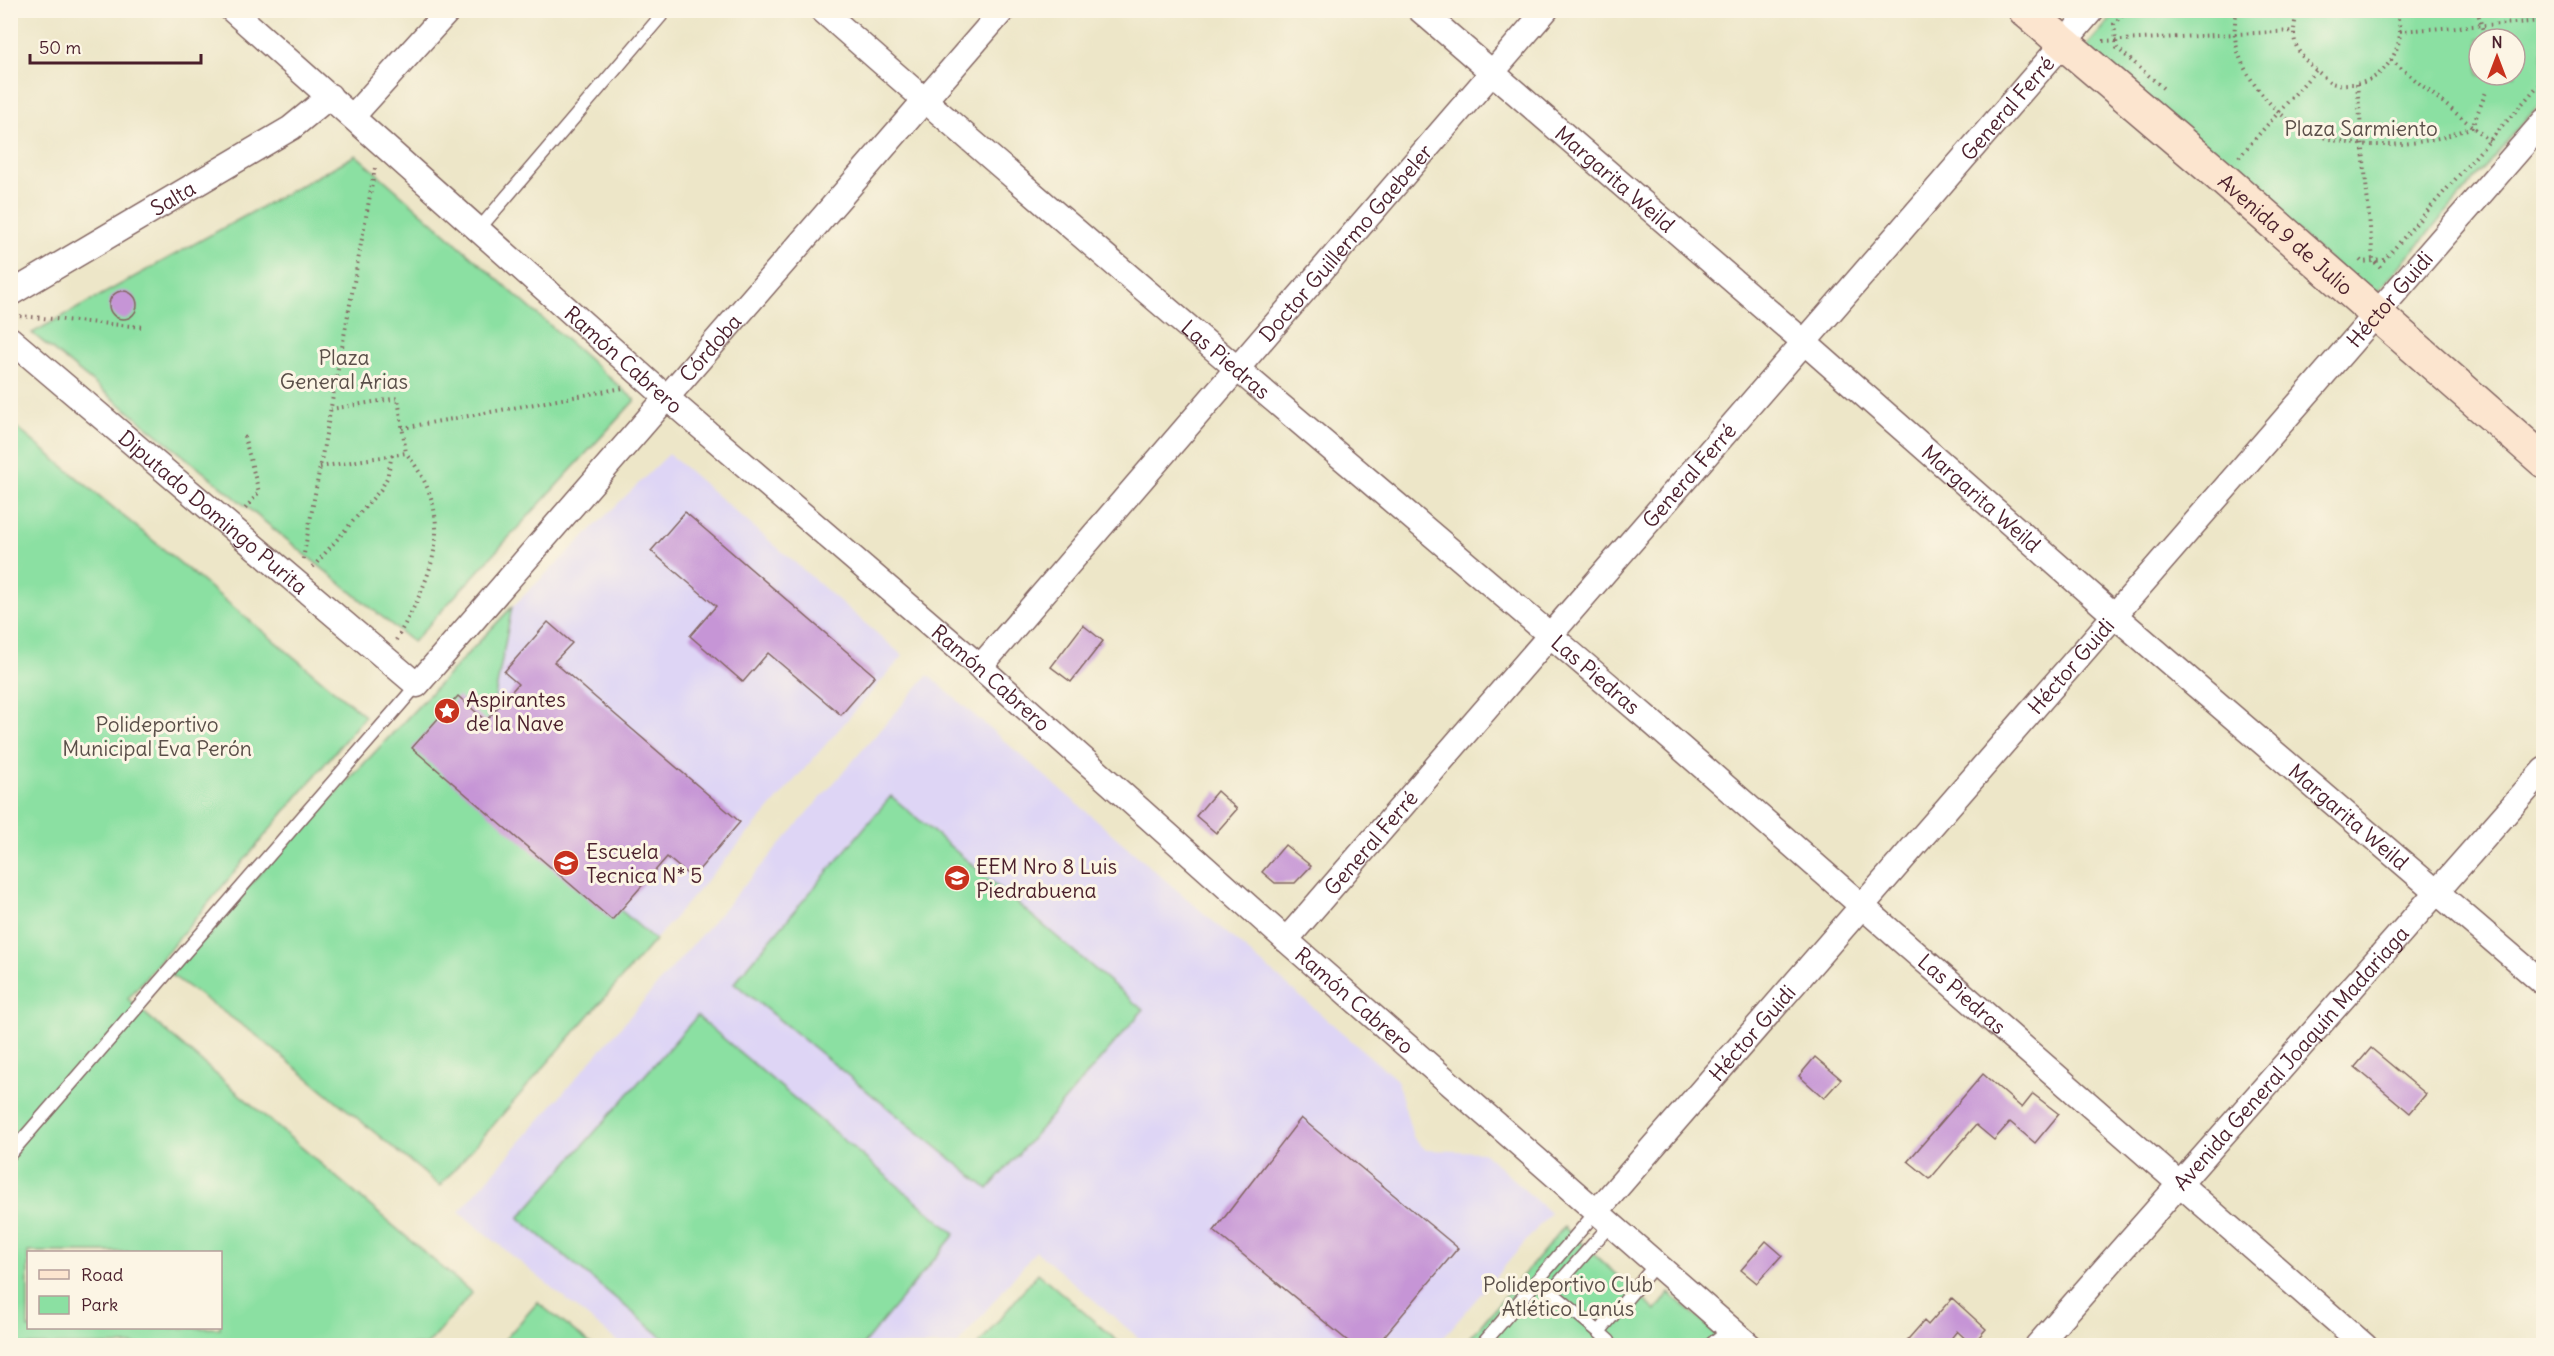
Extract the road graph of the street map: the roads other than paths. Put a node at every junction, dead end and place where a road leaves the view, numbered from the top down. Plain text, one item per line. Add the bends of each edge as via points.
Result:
1 (232, 10) edge
2 (449, 10) edge
3 (822, 10) edge
4 (1003, 10) edge
5 (1419, 10) edge
6 (1546, 10) edge
7 (2025, 10) edge
8 (2092, 10) edge
9 (661, 16) dead end
10 (2063, 43) junction
11 (1492, 73) junction
12 (330, 96) junction
13 (925, 101) junction
14 (353, 116) junction
15 (2544, 121) edge
16 (479, 229) junction
17 (10, 294) edge
18 (2377, 314) junction
19 (10, 339) edge
20 (1804, 342) junction
21 (1235, 369) junction
22 (659, 390) junction
23 (2544, 461) edge
24 (2113, 614) junction
25 (1551, 636) junction
26 (980, 667) junction
27 (417, 685) junction
28 (2544, 770) edge
29 (2438, 891) junction
30 (1864, 905) junction
31 (1286, 940) junction
32 (2544, 984) edge
33 (10, 1154) edge
34 (2179, 1185) junction
35 (1604, 1217) junction
36 (1656, 1264) junction
37 (1537, 1280) junction
38 (1551, 1292) junction
39 (1730, 1328) junction
40 (1599, 1332) junction
41 (1481, 1346) edge
42 (1605, 1346) edge
43 (1709, 1346) edge
44 (1750, 1346) edge
45 (2037, 1346) edge
46 (2365, 1346) edge

1 - 12 street, Ramón Cabrero
2 - 14 street
3 - 13 street, Las Piedras
4 - 13 street, Córdoba
5 - 11 street, Margarita Weild
6 - 11 street, Doctor Guillermo Gaebeler
7 - 10 street, Avenida 9 de Julio
8 - 10 street, General Ferré
9 - 16 lane
10 - 18 street, Avenida 9 de Julio via 2235,161
10 - 20 street, General Ferré
11 - 20 street, Margarita Weild
11 - 21 street, Doctor Guillermo Gaebeler
12 - 14 street, Ramón Cabrero
12 - 17 street, Salta via 291,128
13 - 21 street, Las Piedras
13 - 22 street, Córdoba
14 - 16 street, Ramón Cabrero
15 - 18 street, Héctor Guidi
16 - 22 street, Ramón Cabrero
18 - 23 street, Avenida 9 de Julio
18 - 24 street, Héctor Guidi
19 - 27 street, Diputado Domingo Purita
20 - 24 street, Margarita Weild
20 - 25 street, General Ferré
21 - 25 street, Las Piedras
21 - 26 street, Doctor Guillermo Gaebeler
22 - 26 street, Ramón Cabrero
22 - 27 street, Córdoba
24 - 29 street, Margarita Weild
24 - 30 street, Héctor Guidi
25 - 30 street, Las Piedras
25 - 31 street, General Ferré
26 - 31 street, Ramón Cabrero
27 - 33 lane
28 - 29 street, Avenida General Joaquín Madariaga
29 - 32 street, Margarita Weild
29 - 34 street, Avenida General Joaquín Madariaga
30 - 34 street, Las Piedras
30 - 35 street, Héctor Guidi
31 - 35 street, Ramón Cabrero
34 - 45 street, Avenida General Joaquín Madariaga
34 - 46 street, Las Piedras
35 - 36 street, Ramón Cabrero
35 - 37 lane
35 - 38 lane
36 - 39 street, Ramón Cabrero
36 - 40 lane
37 - 38 lane
37 - 41 lane
38 - 40 lane
39 - 43 lane
39 - 44 street, Ramón Cabrero
40 - 42 lane via 1609,1341

